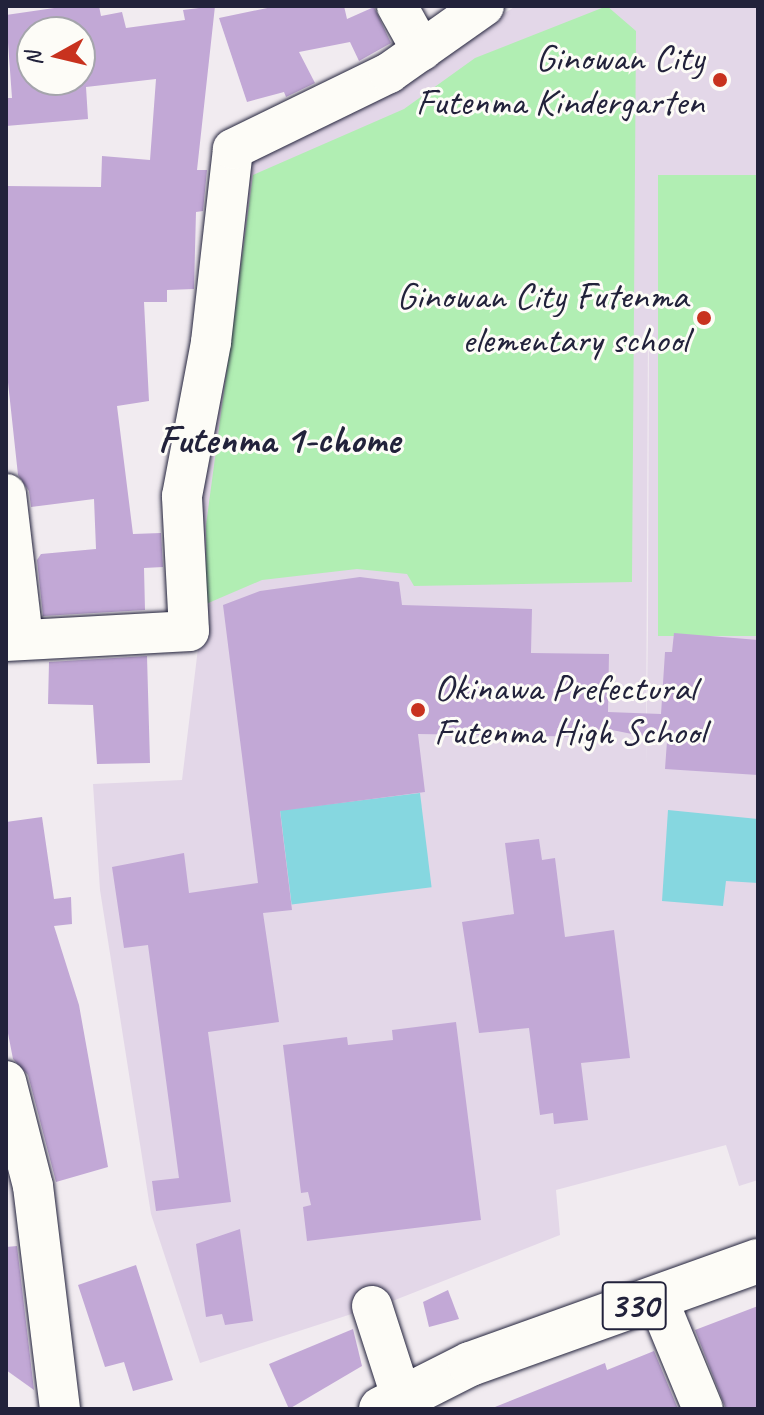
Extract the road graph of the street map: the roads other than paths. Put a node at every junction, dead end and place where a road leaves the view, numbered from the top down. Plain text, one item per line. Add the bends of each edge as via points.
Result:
1 (397, 6) edge
2 (484, 6) edge
3 (422, 51) junction
4 (6, 494) edge
5 (15, 640) edge
6 (6, 1081) edge
7 (758, 1261) edge
8 (657, 1298) junction
9 (372, 1306) dead end
10 (391, 1403) edge
11 (60, 1409) edge
12 (703, 1409) edge

1 - 3 street
2 - 3 street
3 - 5 street via 389,73 233,149 211,342 182,496 189,631
4 - 5 street
6 - 11 street via 33,1186
7 - 8 highway, 330
8 - 10 highway, 330 via 470,1364
8 - 12 street
9 - 10 street

